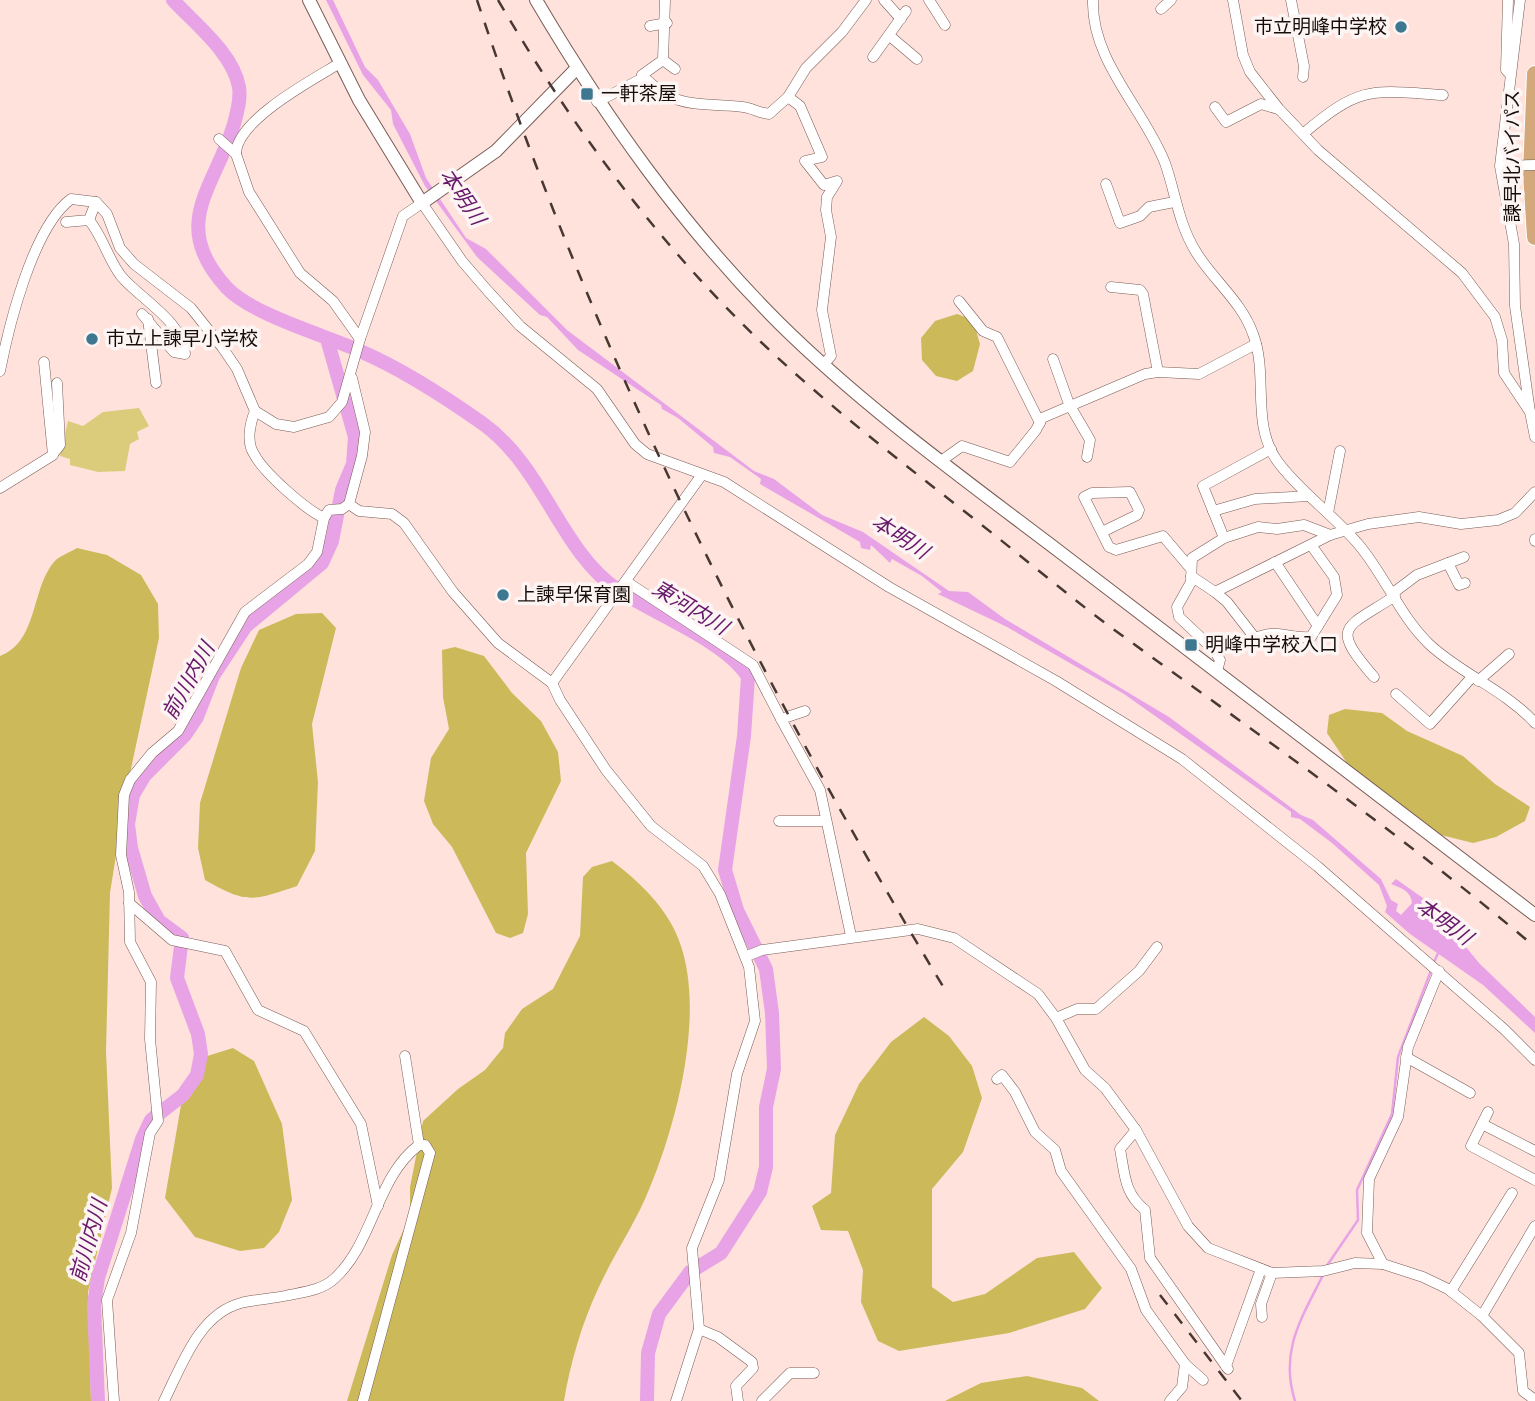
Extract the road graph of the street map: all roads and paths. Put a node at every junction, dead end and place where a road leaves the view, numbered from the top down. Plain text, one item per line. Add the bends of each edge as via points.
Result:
1 (309, 0) edge
2 (536, 0) edge
3 (665, 0) edge
4 (866, 0) edge
5 (884, 0) edge
6 (929, 0) edge
7 (1093, 0) edge
8 (1171, 0) edge
9 (1233, 0) edge
10 (1291, 0) edge
11 (1508, 0) edge
12 (1520, 0) edge
13 (1161, 9) dead end
14 (667, 23) junction
15 (945, 25) dead end
16 (650, 26) dead end
17 (891, 37) junction
18 (873, 57) dead end
19 (917, 59) dead end
20 (663, 60) junction
21 (340, 63) junction
22 (576, 69) junction
23 (675, 69) dead end
24 (642, 75) junction
25 (1511, 75) junction
26 (1535, 75) edge
27 (1303, 77) dead end
28 (1443, 95) dead end
29 (789, 97) junction
30 (679, 98) junction
31 (704, 101) dead end
32 (597, 102) junction
33 (1215, 107) dead end
34 (1279, 109) junction
35 (1304, 133) junction
36 (219, 139) dead end
37 (234, 151) junction
38 (1535, 165) edge
39 (1502, 166) junction
40 (1106, 184) dead end
41 (425, 201) junction
42 (96, 202) junction
43 (1174, 202) junction
44 (89, 220) junction
45 (66, 222) dead end
46 (1535, 237) edge
47 (1111, 287) dead end
48 (959, 301) dead end
49 (359, 341) junction
50 (1256, 344) junction
51 (1053, 359) dead end
52 (44, 362) dead end
53 (823, 365) junction
54 (0, 371) edge
55 (1158, 372) junction
56 (352, 376) junction
57 (57, 383) dead end
58 (156, 383) dead end
59 (1069, 404) junction
60 (255, 411) junction
61 (1530, 412) junction
62 (1040, 423) junction
63 (1535, 437) edge
64 (1271, 449) junction
65 (1340, 451) dead end
66 (53, 455) junction
67 (1087, 457) dead end
68 (941, 461) junction
69 (701, 476) junction
70 (0, 488) edge
71 (1535, 492) edge
72 (1309, 496) junction
73 (345, 506) junction
74 (1213, 511) junction
75 (1328, 513) junction
76 (327, 514) junction
77 (1345, 530) junction
78 (1102, 532) junction
79 (1330, 535) junction
80 (1224, 538) junction
81 (1311, 545) junction
82 (1464, 558) dead end
83 (1275, 562) junction
84 (1448, 563) junction
85 (1191, 573) junction
86 (1465, 583) dead end
87 (625, 585) junction
88 (1215, 592) junction
89 (1394, 594) junction
90 (1318, 626) junction
91 (1509, 654) dead end
92 (1217, 671) junction
93 (1374, 677) dead end
94 (1475, 679) junction
95 (552, 683) junction
96 (1396, 694) dead end
97 (805, 711) dead end
98 (781, 719) junction
99 (1535, 723) edge
100 (779, 821) dead end
101 (826, 821) junction
102 (129, 903) junction
103 (1535, 915) edge
104 (851, 936) junction
105 (1157, 947) dead end
106 (748, 956) junction
107 (1435, 968) junction
108 (1056, 1018) junction
109 (405, 1056) dead end
110 (1406, 1058) junction
111 (1535, 1060) edge
112 (997, 1079) dead end
113 (1471, 1093) dead end
114 (1488, 1112) dead end
115 (1482, 1124) junction
116 (1136, 1130) junction
117 (419, 1144) junction
118 (1535, 1151) edge
119 (1535, 1180) edge
120 (1513, 1193) dead end
121 (378, 1206) junction
122 (1535, 1226) edge
123 (1383, 1265) junction
124 (1261, 1269) junction
125 (1272, 1273) junction
126 (1451, 1291) junction
127 (1482, 1316) junction
128 (1262, 1317) dead end
129 (699, 1329) junction
130 (1185, 1364) junction
131 (814, 1373) dead end
132 (1203, 1380) dead end
133 (1535, 1400) edge
134 (114, 1401) edge
135 (164, 1401) edge
136 (363, 1401) edge
137 (676, 1401) edge
138 (737, 1401) edge
139 (762, 1401) edge
140 (1170, 1401) edge

1 - 21 street
2 - 22 street
3 - 14 street
4 - 29 street via 806,68
5 - 17 street via 903,15
6 - 15 street
7 - 43 street via 1099,36 1164,163
8 - 13 street
9 - 34 street via 1250,72
10 - 27 street
11 - 25 street via 1506,70
12 - 25 street
14 - 16 street
14 - 20 street
17 - 18 street
17 - 19 street
20 - 23 street
20 - 24 street
21 - 37 street via 265,112
21 - 41 street
22 - 32 street
22 - 41 street via 496,151
24 - 30 street via 657,90
24 - 32 street
25 - 39 street
26 - 46 highway, 諫早北バイパス via 1531,173
28 - 35 street via 1365,93 1346,100
29 - 30 street via 769,114
29 - 53 street via 800,106 822,158 806,161 824,185 837,181 827,197 831,237 822,310 831,356
30 - 31 street
32 - 53 street via 718,258
33 - 34 street via 1226,122 1261,103
34 - 35 street
35 - 61 street via 1474,287 1495,317 1504,373
36 - 37 street
37 - 49 street via 249,192 300,273 333,301
38 - 39 street, bridge
39 - 61 street
40 - 43 street via 1120,223 1140,216 1149,207
41 - 49 street via 403,216
41 - 69 street via 462,261 520,326 597,389 635,444 647,454
42 - 44 street
42 - 54 street via 71,199 52,219 12,314
42 - 60 street via 107,215 120,248 191,308 222,347
43 - 50 street via 1187,237 1246,317
44 - 45 street
44 - 58 street via 121,276 166,316 186,354 173,352 145,316
47 - 55 street via 1143,294
48 - 62 street via 983,331 997,337
49 - 56 street
50 - 55 street via 1199,374
50 - 64 street via 1261,419
51 - 59 street
52 - 66 street
53 - 68 street
55 - 59 street
56 - 60 street via 342,402 329,417 294,427 276,424
56 - 73 street via 365,432
57 - 66 street via 60,445
59 - 62 street
59 - 67 street via 1090,440
60 - 76 street via 250,424 253,454 309,510
61 - 63 street
62 - 68 street via 1010,462 962,446
64 - 72 street
64 - 74 street via 1203,486
65 - 75 street
66 - 70 street
68 - 92 street
69 - 87 street
69 - 107 street via 724,482 889,587 1182,759
71 - 77 street via 1515,513 1498,520 1461,524 1419,517
72 - 74 street via 1255,499
72 - 75 street
73 - 76 street
73 - 95 street via 392,514 404,523 453,592 498,643
74 - 80 street
75 - 77 street
76 - 102 street via 317,552 245,612 177,731 130,780 121,811 121,855
77 - 79 street
77 - 89 street
78 - 78 street via 1084,497 1130,492 1137,515
78 - 85 street via 1109,547 1116,550 1163,536
79 - 80 street via 1304,525 1277,530 1258,527
79 - 81 street
80 - 85 street via 1192,558
81 - 83 street
81 - 90 street via 1338,595
82 - 84 street
83 - 88 street
83 - 90 street
84 - 86 street via 1459,586
84 - 89 street via 1417,575
85 - 88 street
85 - 92 street via 1177,607 1179,617 1214,650 1220,660
87 - 95 street
87 - 98 street via 753,665
88 - 90 street via 1255,638 1272,631 1311,638
89 - 93 street via 1350,626 1346,634 1349,648
89 - 94 street via 1409,622 1428,643
91 - 94 street
92 - 103 street
94 - 96 street via 1430,724
94 - 99 street via 1517,705
95 - 106 street via 631,802 651,826 703,866
97 - 98 street
98 - 101 street via 820,790
100 - 101 street
101 - 104 street
102 - 121 street via 172,940 225,951 258,1010 304,1031 361,1124
102 - 134 street via 130,942 150,982 158,1121 150,1133 131,1233 107,1300
104 - 106 street
104 - 108 street via 918,929 954,938 1038,994
105 - 108 street via 1139,971 1096,1009 1077,1009
106 - 129 street via 755,1021 737,1074 719,1180 692,1248
107 - 110 street
107 - 111 street
108 - 116 street via 1085,1070 1105,1088
109 - 117 street
110 - 113 street
110 - 123 street via 1398,1117 1369,1179 1366,1201 1367,1233
112 - 130 street via 1002,1075 1035,1132 1055,1150 1061,1171 1131,1269 1146,1310
114 - 115 street
115 - 118 street
115 - 119 street via 1471,1146
116 - 124 street via 1199,1239 1208,1248
116 - 124 street via 1120,1149 1125,1185 1145,1210 1150,1258 1227,1368
117 - 121 street via 404,1156
117 - 136 street via 430,1153
120 - 126 street
121 - 135 street via 343,1268 326,1286 243,1302 214,1315
122 - 127 street
123 - 125 street via 1355,1263 1327,1270
123 - 126 street
124 - 125 street
125 - 128 street via 1261,1304
126 - 127 street
127 - 133 street via 1519,1353 1523,1391
129 - 137 street
129 - 138 street via 752,1362 753,1368 736,1386
130 - 132 street
130 - 140 street via 1182,1387
131 - 139 street via 790,1373

